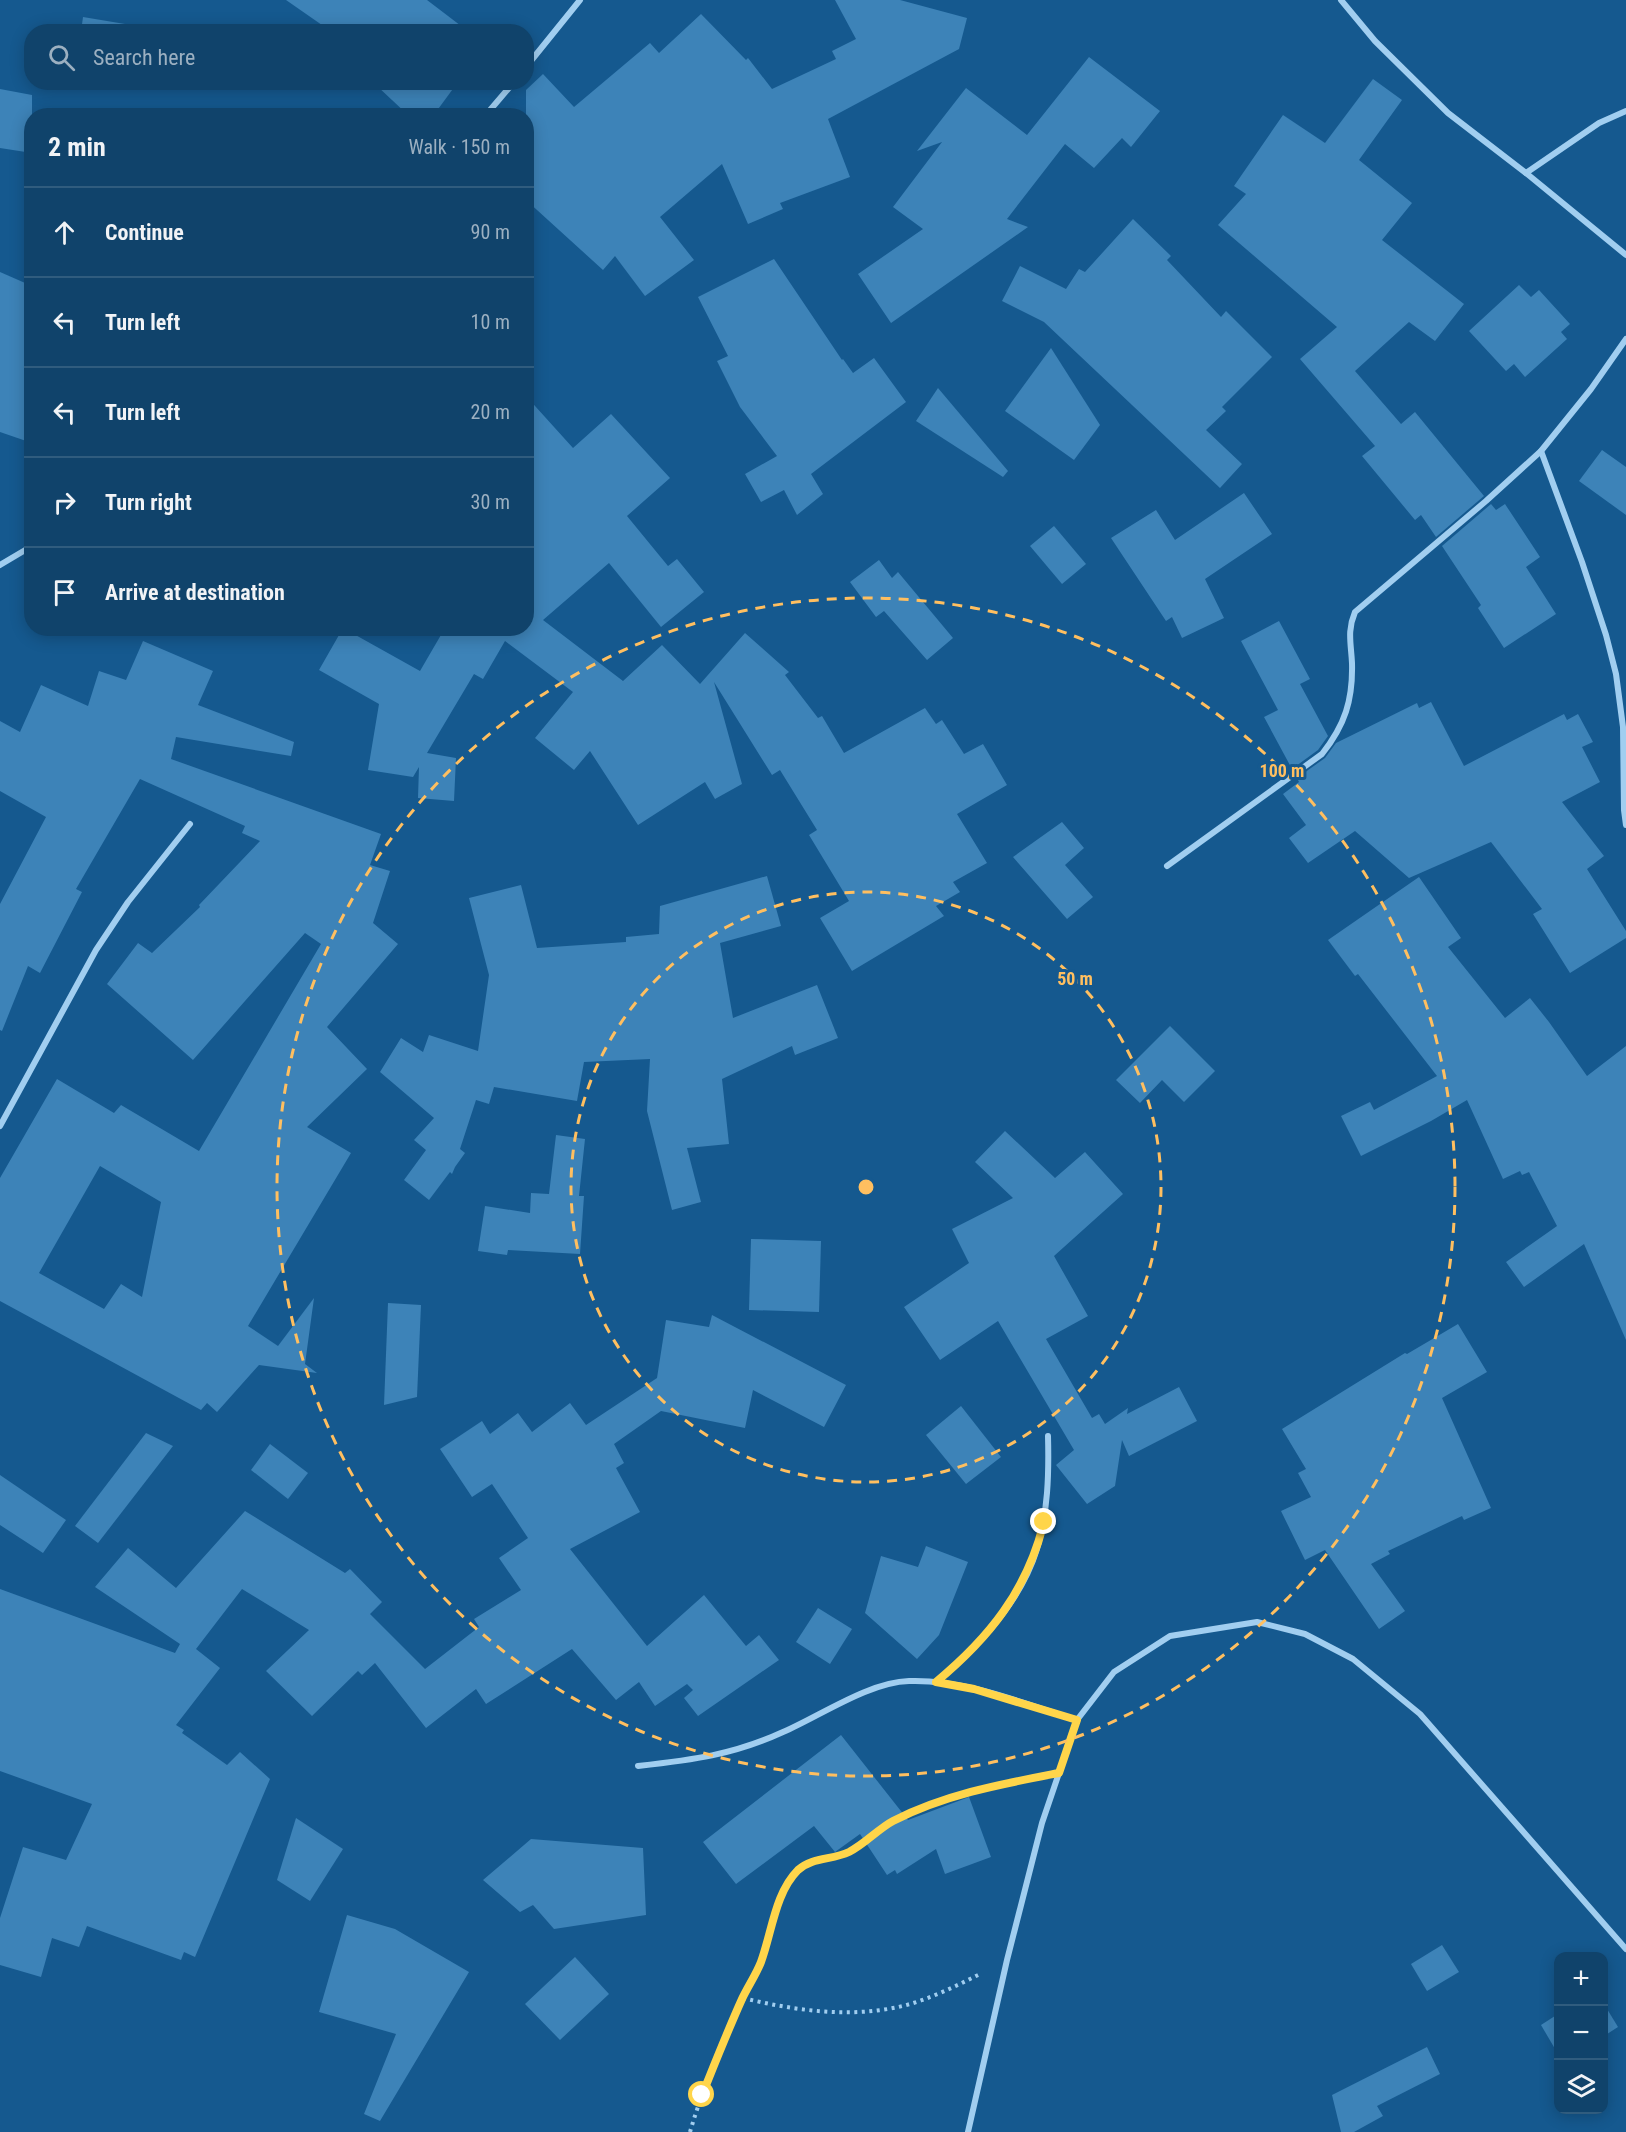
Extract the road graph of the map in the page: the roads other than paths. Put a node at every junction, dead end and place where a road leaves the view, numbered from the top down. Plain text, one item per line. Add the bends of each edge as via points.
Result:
1 (580, 0) edge
2 (1341, 0) edge
3 (534, 57) edge
4 (507, 90) edge
5 (492, 108) edge
6 (1626, 111) edge
7 (1526, 173) junction
8 (1626, 255) edge
9 (1626, 339) edge
10 (1541, 451) junction
11 (24, 551) edge
12 (0, 565) edge
13 (190, 824) dead end
14 (1626, 825) edge
15 (1167, 866) dead end
16 (0, 1126) edge
17 (1048, 1436) dead end
18 (936, 1682) junction
19 (1077, 1720) junction
20 (638, 1766) dead end
21 (1626, 1949) edge
22 (968, 2132) edge

1 - 3 street
2 - 7 street via 1448,113
4 - 5 street
6 - 7 street via 1599,123
7 - 8 street
9 - 10 street
10 - 14 street via 1582,562 1616,674 1623,727
10 - 15 street via 1355,612 1349,634 1352,677 1344,722 1322,754
11 - 12 street
13 - 16 street via 128,902 96,950
17 - 18 street via 1044,1522 1027,1574 986,1634
18 - 19 street via 974,1689
18 - 20 street via 884,1685 737,1750 695,1760
19 - 21 street via 1114,1672 1170,1635 1257,1623 1305,1634 1353,1659 1420,1714
19 - 22 street via 1042,1823

